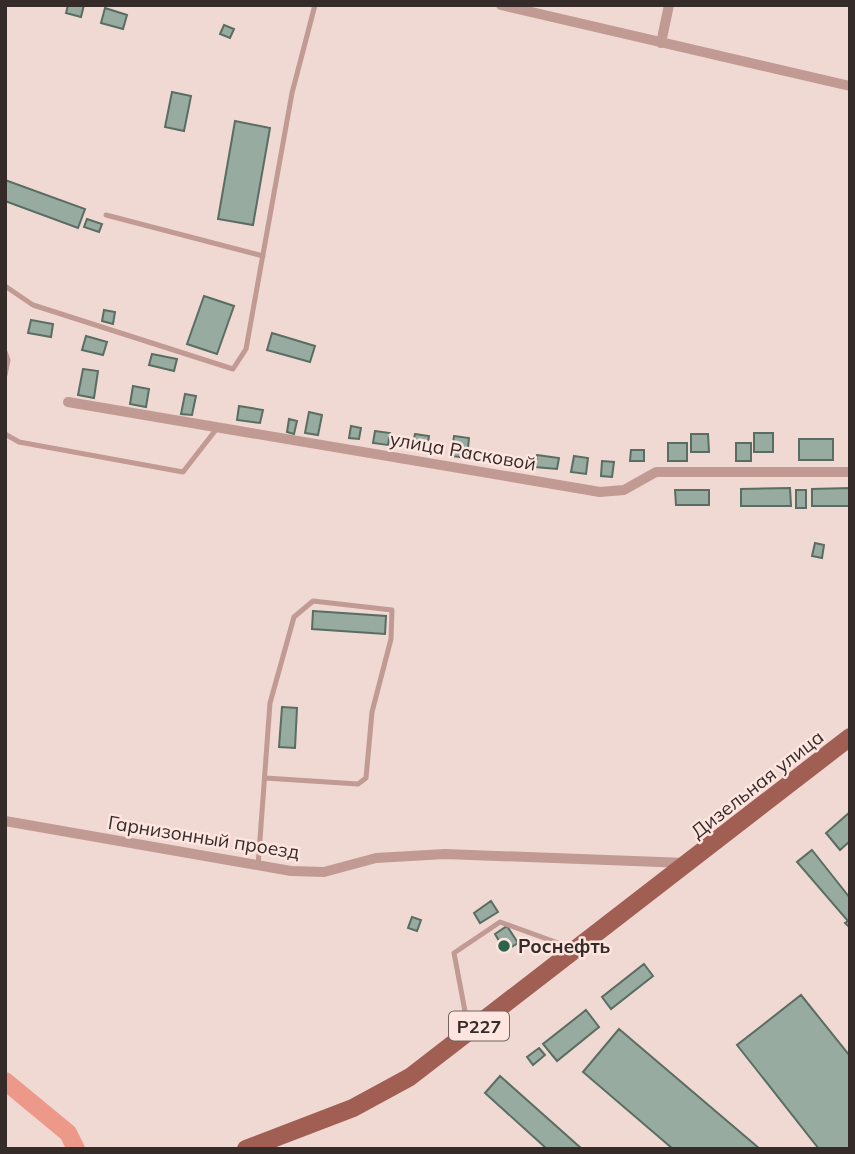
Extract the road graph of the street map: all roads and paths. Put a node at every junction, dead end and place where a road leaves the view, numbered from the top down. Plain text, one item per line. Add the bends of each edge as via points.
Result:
1 (315, 5) edge
2 (501, 5) edge
3 (669, 5) edge
4 (661, 43) junction
5 (850, 86) edge
6 (106, 215) dead end
7 (263, 256) junction
8 (5, 286) edge
9 (5, 352) edge
10 (5, 375) edge
11 (68, 402) dead end
12 (218, 427) junction
13 (5, 434) edge
14 (850, 472) edge
15 (850, 737) edge
16 (265, 778) junction
17 (5, 821) edge
18 (689, 863) junction
19 (258, 866) junction
20 (578, 950) junction
21 (469, 1034) junction
22 (246, 1149) edge

1 - 7 lane via 292,93
2 - 4 street
3 - 4 street
4 - 5 street
6 - 7 lane
7 - 8 lane via 246,349 233,369 33,305
9 - 10 lane
11 - 12 street, улица Расковой
12 - 13 lane via 183,472 19,442
12 - 14 street, улица Расковой via 600,492 624,490 656,472
15 - 18 main road, Дизельная улица / Р227
16 - 16 lane via 270,703 294,617 313,601 393,610 391,639 372,712 366,778 358,784
16 - 19 lane
17 - 19 street, Гарнизонный проезд
18 - 19 street, Гарнизонный проезд via 445,854 384,857 324,872
18 - 20 main road, Р227
20 - 21 main road, Р227
20 - 21 lane via 500,922 454,953
21 - 22 main road, Р227 via 410,1077 353,1108

